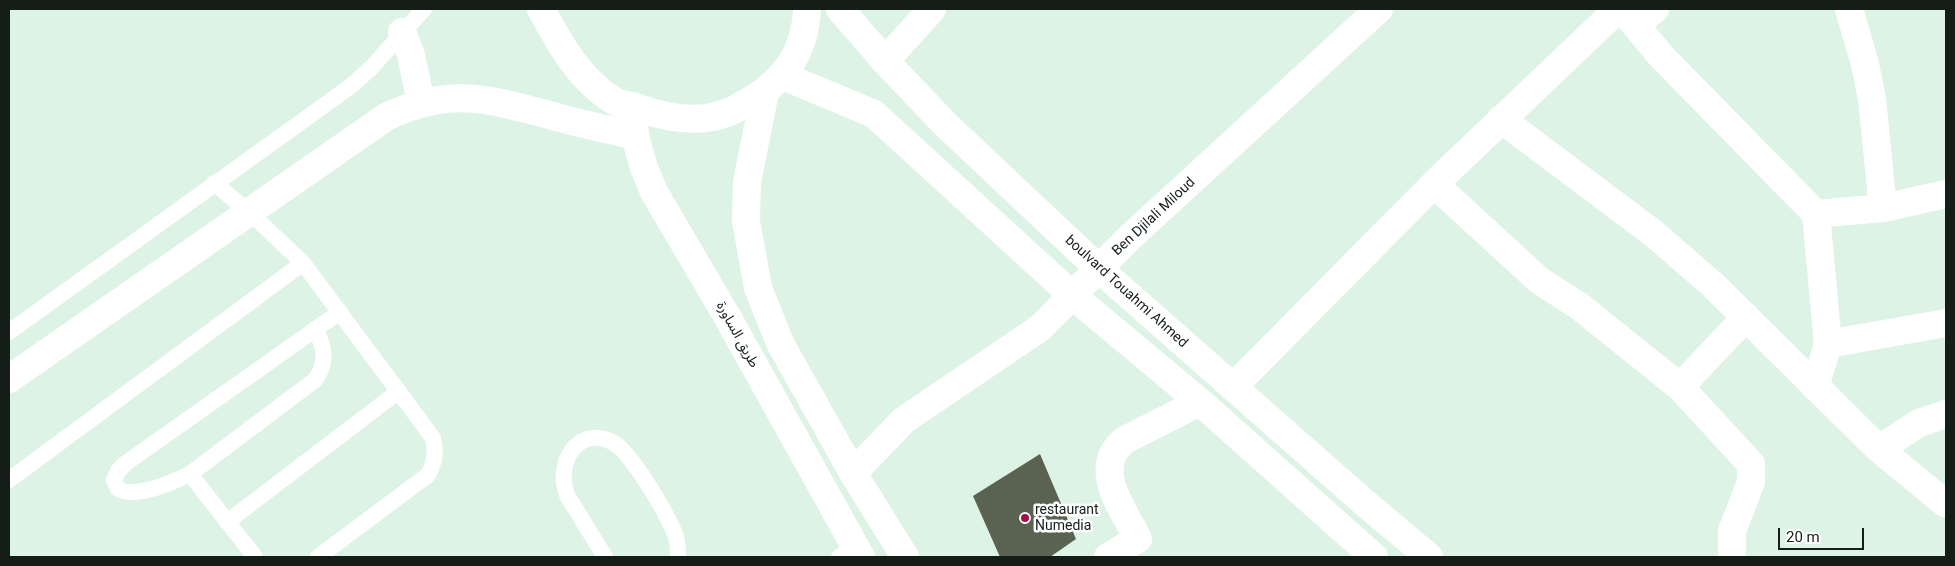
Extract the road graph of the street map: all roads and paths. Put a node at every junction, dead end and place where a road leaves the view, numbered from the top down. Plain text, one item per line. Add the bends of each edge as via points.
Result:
1 (424, 9) edge
2 (540, 9) edge
3 (807, 9) edge
4 (840, 9) edge
5 (932, 9) edge
6 (1849, 9) edge
7 (1377, 10) edge
8 (1633, 13) edge
9 (402, 32) junction
10 (885, 61) junction
11 (774, 84) junction
12 (421, 103) junction
13 (633, 106) junction
14 (1501, 119) junction
15 (635, 136) junction
16 (214, 183) junction
17 (1434, 184) junction
18 (1946, 194) edge
19 (1883, 208) junction
20 (248, 211) junction
21 (1816, 214) junction
22 (303, 264) junction
23 (1099, 269) junction
24 (1073, 296) junction
25 (766, 309) junction
26 (340, 312) junction
27 (1746, 317) junction
28 (728, 318) junction
29 (1946, 323) edge
30 (315, 329) junction
31 (9, 332) edge
32 (1828, 344) junction
33 (9, 378) edge
34 (1233, 387) junction
35 (1680, 387) junction
36 (1815, 387) junction
37 (399, 391) junction
38 (1200, 402) junction
39 (1946, 414) edge
40 (1879, 449) junction
41 (853, 473) junction
42 (190, 474) junction
43 (9, 480) edge
44 (1946, 504) edge
45 (227, 522) junction
46 (1143, 548) edge
47 (851, 554) edge
48 (255, 557) edge
49 (318, 557) edge
50 (605, 557) edge
51 (678, 557) edge
52 (905, 557) edge
53 (1108, 557) edge
54 (1374, 557) edge
55 (1429, 557) edge
56 (1732, 557) edge

1 - 9 lane
2 - 13 street via 585,78 617,102
3 - 11 street via 801,43 792,63
4 - 10 street, boulvard Touahmi Ahmed
5 - 10 street
6 - 19 street via 1872,99
7 - 23 street, Ben Djilali Miloud via 1135,232
8 - 14 street
8 - 21 street via 1661,56
9 - 12 street via 411,55
9 - 16 lane via 351,86
10 - 23 street, boulvard Touahmi Ahmed via 945,124
11 - 13 street via 735,109 712,117 684,118
11 - 24 street via 874,114
11 - 25 street via 747,182 746,221 758,288
12 - 15 street via 477,98
12 - 20 street via 386,117
13 - 15 street, طريق الساورة
14 - 17 street
14 - 27 street via 1653,232
15 - 28 street, طريق الساورة via 654,192
16 - 20 lane
16 - 31 lane
17 - 34 street
17 - 35 street via 1540,281 1579,306
18 - 19 street
19 - 21 street
20 - 22 lane
20 - 33 street
21 - 32 street
22 - 26 lane
22 - 43 lane
23 - 24 street, Ben Djilali Miloud
23 - 34 street, boulvard Touahmi Ahmed
24 - 38 street
24 - 41 street, Ben Djilali Miloud via 1040,328 904,420
25 - 28 street
25 - 41 street via 780,343
26 - 30 lane
26 - 37 lane
27 - 35 street
27 - 36 street
28 - 47 street, طريق الساورة
29 - 32 street
30 - 42 lane via 325,356 315,380
30 - 42 lane via 126,463 114,480 118,489 126,492 168,485
32 - 36 street
34 - 55 street, boulvard Touahmi Ahmed
35 - 56 street via 1751,464 1750,482 1732,531
36 - 40 street
37 - 45 lane
37 - 49 lane via 433,438 434,464 418,484
38 - 46 street via 1125,440 1111,456 1110,484
38 - 54 street
39 - 40 street via 1919,423
40 - 44 street
41 - 52 street
42 - 45 lane
45 - 48 lane
46 - 53 street
50 - 51 lane via 567,496 562,474 570,453 585,440 595,438 613,443 627,455 663,509 675,535

